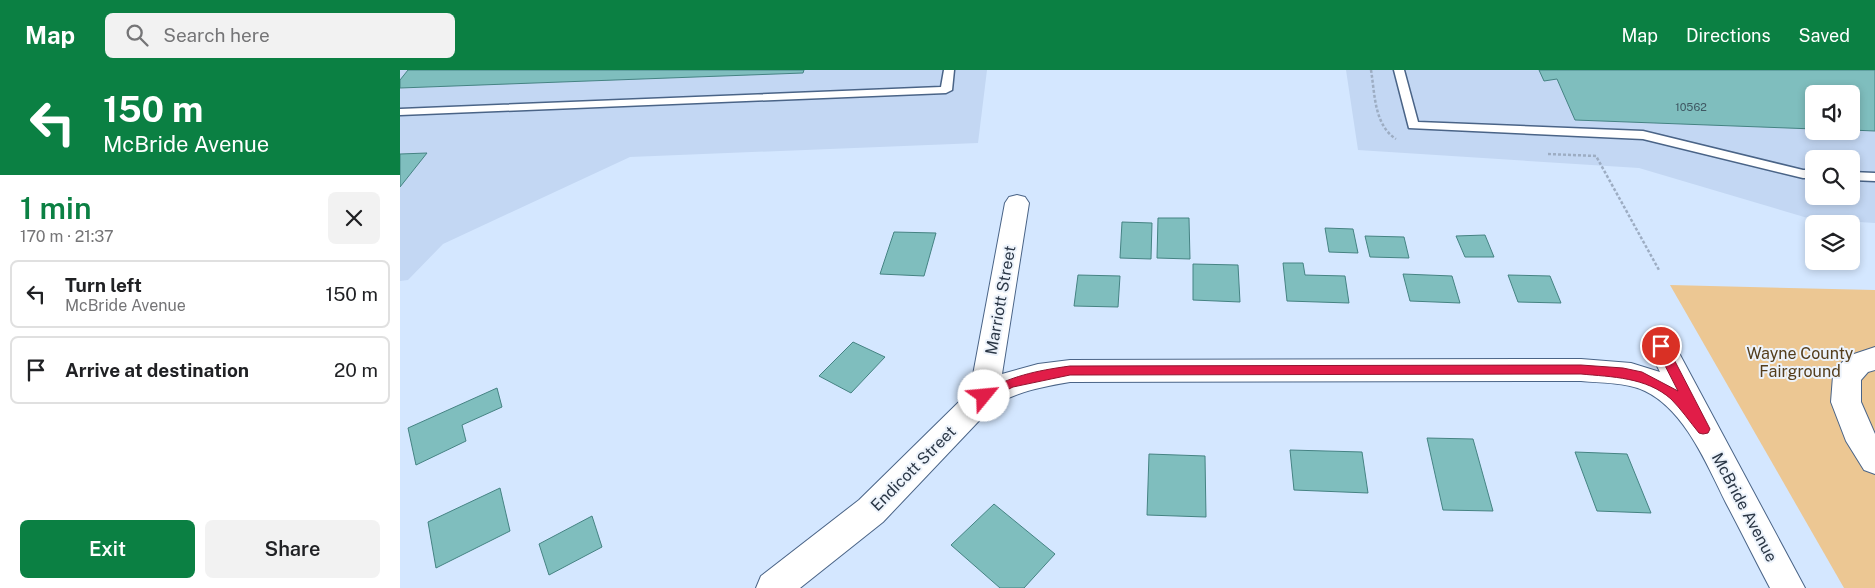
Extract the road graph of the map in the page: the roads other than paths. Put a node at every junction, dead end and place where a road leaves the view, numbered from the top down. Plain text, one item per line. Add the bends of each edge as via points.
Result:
1 (949, 70) edge
2 (1399, 70) edge
3 (400, 112) edge
4 (1805, 174) edge
5 (1860, 176) edge
6 (1875, 177) edge
7 (1017, 203) dead end
8 (1661, 346) dead end
9 (1875, 358) edge
10 (984, 396) junction
11 (1703, 429) junction
12 (1875, 460) edge
13 (773, 588) edge
14 (1788, 588) edge

1 - 3 lane via 946,90
2 - 4 lane via 1414,126 1643,135
5 - 6 lane
7 - 10 street, Marriott Street
8 - 11 street, McBride Avenue
9 - 12 street via 1858,364 1847,376 1846,402 1857,432
10 - 11 street, Endicott Street via 1010,383 1070,371 1581,370 1623,373 1650,381 1675,395
10 - 13 street, Endicott Street via 871,511
11 - 14 street, McBride Avenue

